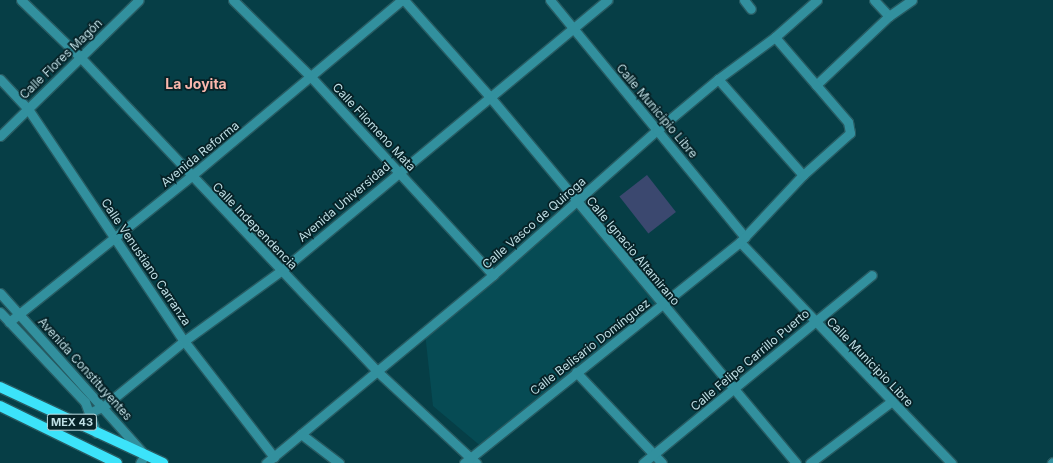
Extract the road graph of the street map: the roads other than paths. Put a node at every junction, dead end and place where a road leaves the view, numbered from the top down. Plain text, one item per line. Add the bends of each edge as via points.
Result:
1 (22, 0) edge
2 (140, 0) edge
3 (233, 0) edge
4 (403, 0) edge
5 (550, 0) edge
6 (606, 0) edge
7 (744, 0) edge
8 (817, 0) edge
9 (874, 0) edge
10 (912, 0) edge
11 (751, 8) dead end
12 (889, 16) junction
13 (573, 27) junction
14 (775, 37) junction
15 (81, 58) junction
16 (311, 77) junction
17 (0, 79) edge
18 (718, 79) junction
19 (816, 85) junction
20 (490, 96) junction
21 (28, 109) junction
22 (657, 130) junction
23 (0, 136) edge
24 (399, 172) junction
25 (803, 175) junction
26 (190, 177) junction
27 (575, 202) junction
28 (116, 238) junction
29 (743, 240) junction
30 (282, 270) junction
31 (493, 275) junction
32 (872, 275) dead end
33 (0, 293) edge
34 (663, 305) junction
35 (0, 312) edge
36 (20, 314) junction
37 (10, 322) junction
38 (814, 322) junction
39 (184, 341) junction
40 (378, 372) junction
41 (576, 372) junction
42 (0, 387) edge
43 (733, 389) junction
44 (892, 402) junction
45 (0, 406) edge
46 (104, 406) junction
47 (89, 413) junction
48 (96, 433) junction
49 (301, 434) junction
50 (654, 454) junction
51 (274, 457) junction
52 (142, 459) edge
53 (470, 461) edge
54 (117, 463) edge
55 (163, 463) edge
56 (266, 463) edge
57 (339, 463) edge
58 (642, 463) edge
59 (662, 463) edge
60 (796, 463) edge
61 (810, 463) edge
62 (951, 463) edge

1 - 15 street, Calle Independencia
2 - 15 street, Calle Flores Magón
3 - 16 street, Calle Filomeno Mata
4 - 16 street, Avenida Reforma
4 - 20 street, Calle Ignacio Altamirano
5 - 13 street, Calle Municipio Libre
6 - 13 street, Avenida Universidad
7 - 11 street
8 - 14 street, Calle Vasco de Quiroga
9 - 12 street
10 - 12 street
12 - 19 street
13 - 20 street, Avenida Universidad
13 - 22 street, Calle Municipio Libre
14 - 18 street, Calle Vasco de Quiroga
14 - 19 street
15 - 21 street, Calle Flores Magón
15 - 26 street, Calle Independencia
16 - 24 street, Calle Filomeno Mata
16 - 26 street, Avenida Reforma
17 - 21 street, Calle Venustiano Carranza
18 - 22 street, Calle Vasco de Quiroga
18 - 25 street
19 - 25 street, Calle Belisario Domínguez via 848,122 850,133
20 - 24 street, Avenida Universidad
20 - 27 street, Calle Ignacio Altamirano
21 - 23 street, Calle Flores Magón
21 - 28 street, Calle Venustiano Carranza
22 - 27 street, Calle Vasco de Quiroga
22 - 29 street, Calle Municipio Libre
24 - 30 street, Avenida Universidad
24 - 31 street, Calle Filomeno Mata
25 - 29 street, Calle Belisario Domínguez
26 - 28 street, Avenida Reforma
26 - 30 street, Calle Independencia
27 - 31 street, Calle Vasco de Quiroga
27 - 34 street, Calle Ignacio Altamirano
28 - 36 street, Avenida Reforma
28 - 39 street, Calle Venustiano Carranza
29 - 34 street, Calle Belisario Domínguez
29 - 38 street, Calle Municipio Libre
30 - 39 street, Avenida Universidad
30 - 40 street, Calle Independencia
31 - 40 street, Calle Vasco de Quiroga
32 - 38 street, Calle Felipe Carrillo Puerto
33 - 36 street, Avenida Constituyentes
34 - 41 street, Calle Belisario Domínguez
34 - 43 street, Calle Ignacio Altamirano
35 - 37 street, Avenida Constituyentes
36 - 37 street, Avenida Reforma
36 - 46 street, Avenida Constituyentes
37 - 47 street, Avenida Constituyentes via 85,402
38 - 43 street, Calle Felipe Carrillo Puerto
38 - 44 street, Calle Municipio Libre
39 - 46 street, Avenida Universidad
39 - 51 street, Calle Venustiano Carranza
40 - 49 street, Calle Vasco de Quiroga
40 - 53 street, Calle Independencia
41 - 50 street
41 - 53 street, Calle Belisario Domínguez
42 - 48 main road, MEX 43
43 - 50 street, Calle Felipe Carrillo Puerto
43 - 60 street, Calle Ignacio Altamirano
44 - 61 street
44 - 62 street, Calle Municipio Libre
45 - 54 main road, MEX 43
46 - 47 street, Avenida Universidad
46 - 52 street, Avenida Constituyentes
47 - 48 street, Avenida Constituyentes
48 - 52 main road, MEX 43
49 - 51 street, Calle Vasco de Quiroga
49 - 57 street
50 - 58 street, Calle Felipe Carrillo Puerto
50 - 59 street
51 - 56 street, Calle Vasco de Quiroga
52 - 55 main road, MEX 43

